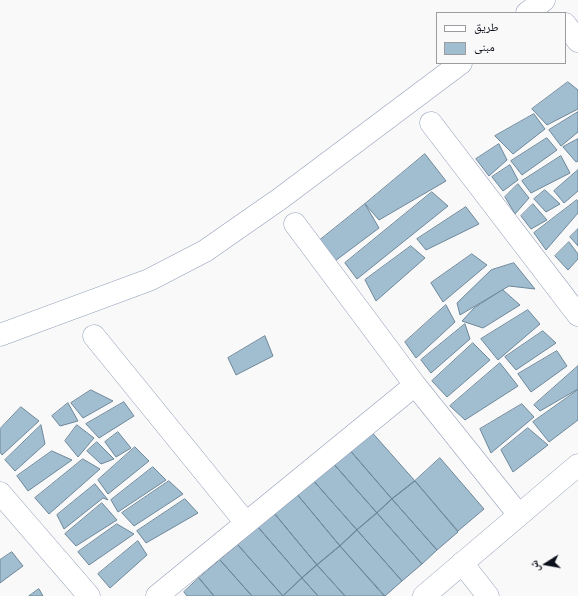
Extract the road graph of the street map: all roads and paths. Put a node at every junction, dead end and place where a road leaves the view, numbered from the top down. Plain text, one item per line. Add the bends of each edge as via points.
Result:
1 (544, 0) edge
2 (528, 12) edge
3 (566, 25) edge
4 (578, 41) edge
5 (460, 64) edge
6 (431, 123) dead end
7 (295, 224) dead end
8 (578, 315) edge
9 (0, 335) edge
10 (94, 336) dead end
11 (415, 385) junction
12 (578, 465) edge
13 (0, 493) edge
14 (519, 515) junction
15 (246, 523) junction
16 (462, 564) junction
17 (89, 596) edge
18 (157, 596) edge
19 (424, 596) edge
20 (488, 596) edge

1 - 2 street
3 - 4 street
5 - 9 street via 281,198 205,251 149,280
6 - 8 street
7 - 11 street
10 - 15 street
11 - 14 street
11 - 15 street
12 - 14 street
13 - 17 street
14 - 16 street
15 - 18 street
16 - 19 street
16 - 20 street

